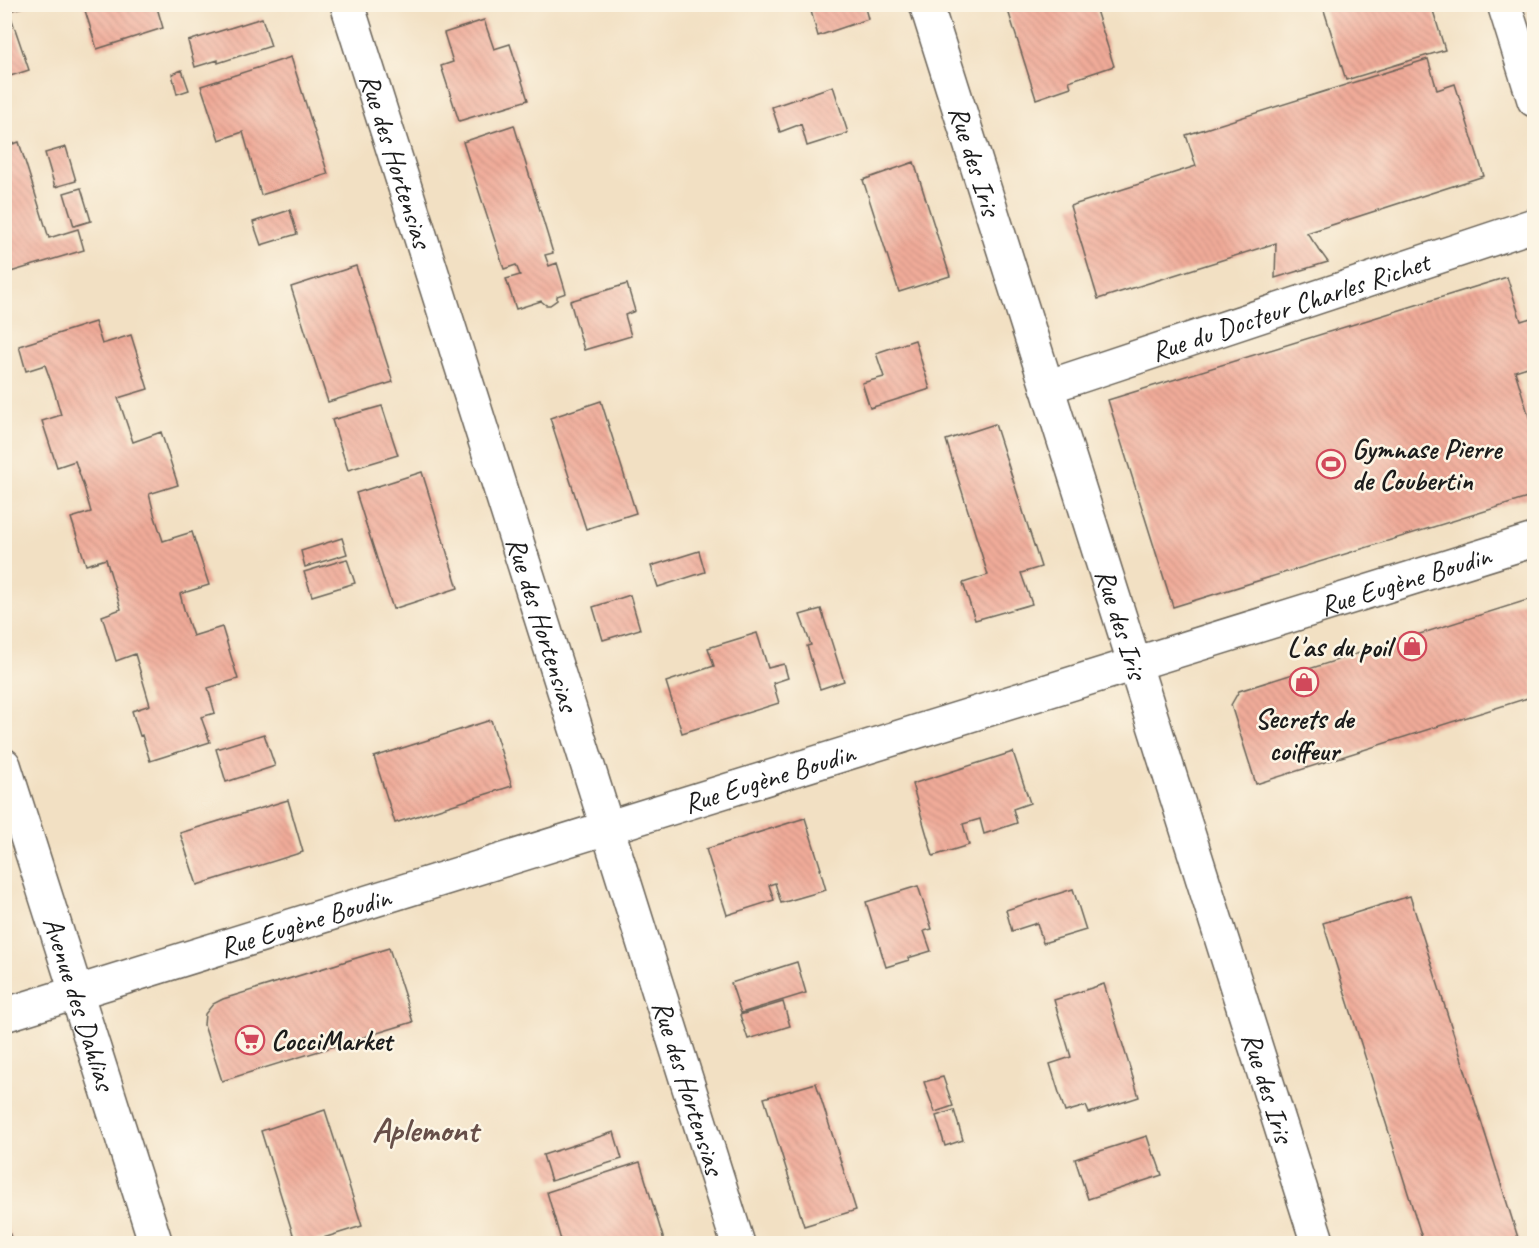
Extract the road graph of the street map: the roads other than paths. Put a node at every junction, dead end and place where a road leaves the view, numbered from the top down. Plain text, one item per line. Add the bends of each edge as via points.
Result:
1 (347, 4) edge
2 (926, 4) edge
3 (1504, 4) edge
4 (1534, 100) edge
5 (1534, 225) edge
6 (1047, 387) junction
7 (1534, 540) edge
8 (1134, 664) junction
9 (4, 765) edge
10 (608, 829) junction
11 (76, 992) junction
12 (4, 1015) edge
13 (156, 1244) edge
14 (738, 1244) edge
15 (1318, 1244) edge

1 - 10 street, Rue des Hortensias
2 - 6 street, Rue des Iris
3 - 4 street
5 - 6 street, Rue du Docteur Charles Richet
6 - 8 street, Rue des Iris
7 - 8 street, Rue Eugène Boudin
8 - 10 street, Rue Eugène Boudin
8 - 15 street, Rue des Iris
9 - 11 street, Avenue des Dahlias
10 - 11 street, Rue Eugène Boudin
10 - 14 street, Rue des Hortensias
11 - 12 street, Rue Eugène Boudin
11 - 13 street, Avenue des Dahlias

